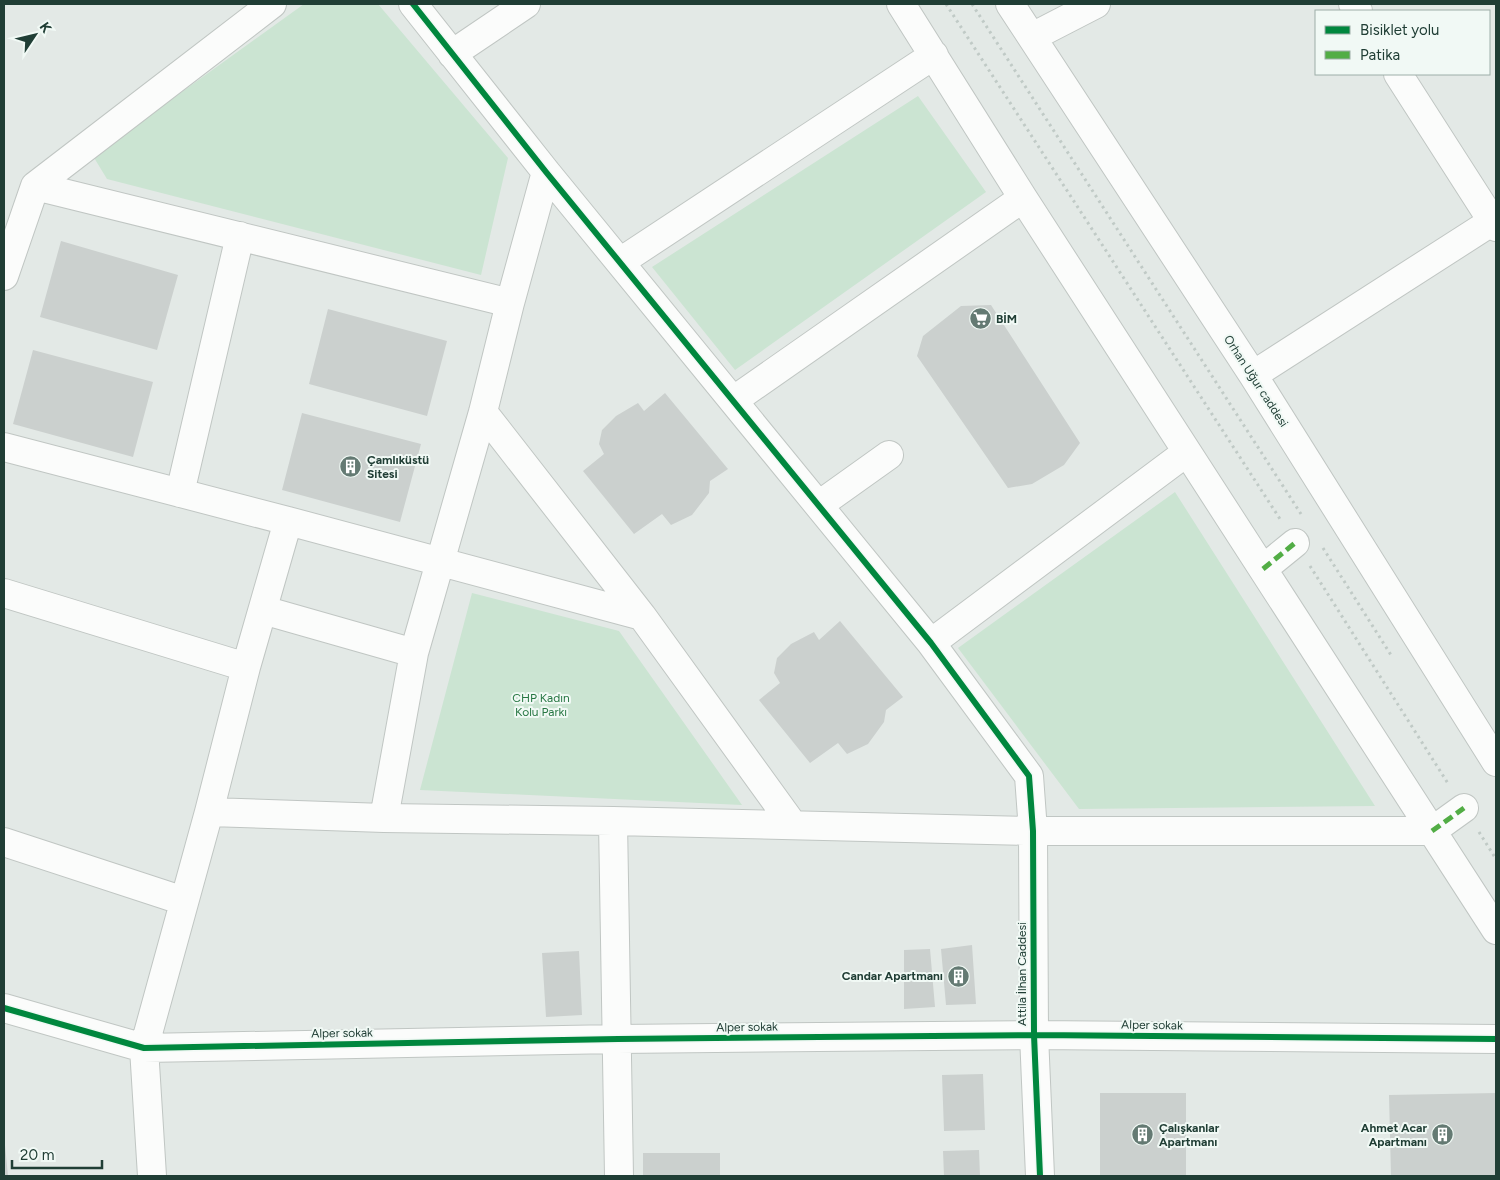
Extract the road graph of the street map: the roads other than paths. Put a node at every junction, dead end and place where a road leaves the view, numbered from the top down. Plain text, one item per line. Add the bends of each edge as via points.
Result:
1 (272, 4) edge
2 (413, 4) edge
3 (526, 4) edge
4 (901, 4) edge
5 (1010, 4) edge
6 (1096, 4) edge
7 (1032, 37) junction
8 (452, 54) junction
9 (934, 55) junction
10 (1399, 75) edge
11 (546, 172) junction
12 (35, 186) junction
13 (1023, 198) junction
14 (1495, 222) edge
15 (240, 236) junction
16 (620, 262) junction
17 (4, 276) edge
18 (510, 303) junction
19 (1253, 375) junction
20 (734, 400) junction
21 (483, 412) junction
22 (4, 447) edge
23 (1188, 452) junction
24 (889, 455) dead end
25 (180, 493) junction
26 (819, 505) junction
27 (288, 521) junction
28 (1307, 542) road end
29 (439, 561) junction
30 (1262, 569) junction
31 (4, 593) edge
32 (263, 610) junction
33 (642, 616) junction
34 (931, 643) junction
35 (414, 653) junction
36 (246, 667) junction
37 (1496, 762) edge
38 (1464, 808) road end
39 (209, 812) junction
40 (384, 818) junction
41 (613, 821) junction
42 (793, 825) junction
43 (1432, 831) junction
44 (1033, 832) junction
45 (4, 842) edge
46 (184, 901) junction
47 (1496, 930) edge
48 (4, 1008) edge
49 (1034, 1034) junction
50 (618, 1040) junction
51 (1496, 1040) edge
52 (144, 1048) junction
53 (152, 1176) edge
54 (619, 1176) edge
55 (1040, 1176) edge

1 - 12 street
2 - 8 street, Attila İlhan Caddesi
3 - 8 street
4 - 9 street
5 - 7 street, Orhan Uğur caddesi
6 - 7 street
7 - 19 street, Orhan Uğur caddesi
8 - 11 street, Attila İlhan Caddesi
9 - 13 street
9 - 16 street
10 - 14 street
11 - 16 street, Attila İlhan Caddesi
11 - 18 street
12 - 15 street
12 - 17 street
13 - 20 street
13 - 23 street
14 - 19 street
15 - 18 street
15 - 25 street
16 - 20 street, Attila İlhan Caddesi
18 - 21 street
19 - 37 street, Orhan Uğur caddesi
20 - 26 street, Attila İlhan Caddesi
21 - 29 street
21 - 33 street
22 - 25 street
23 - 30 street
23 - 34 street
24 - 26 street
25 - 27 street
26 - 34 street, Attila İlhan Caddesi
27 - 29 street
27 - 32 street
28 - 30 street
29 - 33 street
29 - 35 street
30 - 43 street
31 - 36 street
32 - 35 street
32 - 36 street
33 - 42 street
34 - 44 street, Attila İlhan Caddesi via 1029,776
35 - 40 street
36 - 39 street
38 - 43 street
39 - 40 street
39 - 46 street
40 - 41 street
41 - 42 street
41 - 50 street
42 - 44 street
43 - 44 street
43 - 47 street
44 - 49 street, Attila İlhan Caddesi
45 - 46 street
46 - 52 street
48 - 52 street, Alper sokak
49 - 50 street, Alper sokak
49 - 51 street, Alper sokak
49 - 55 street, Attila İlhan Caddesi
50 - 52 street, Alper sokak
50 - 54 street
52 - 53 street

